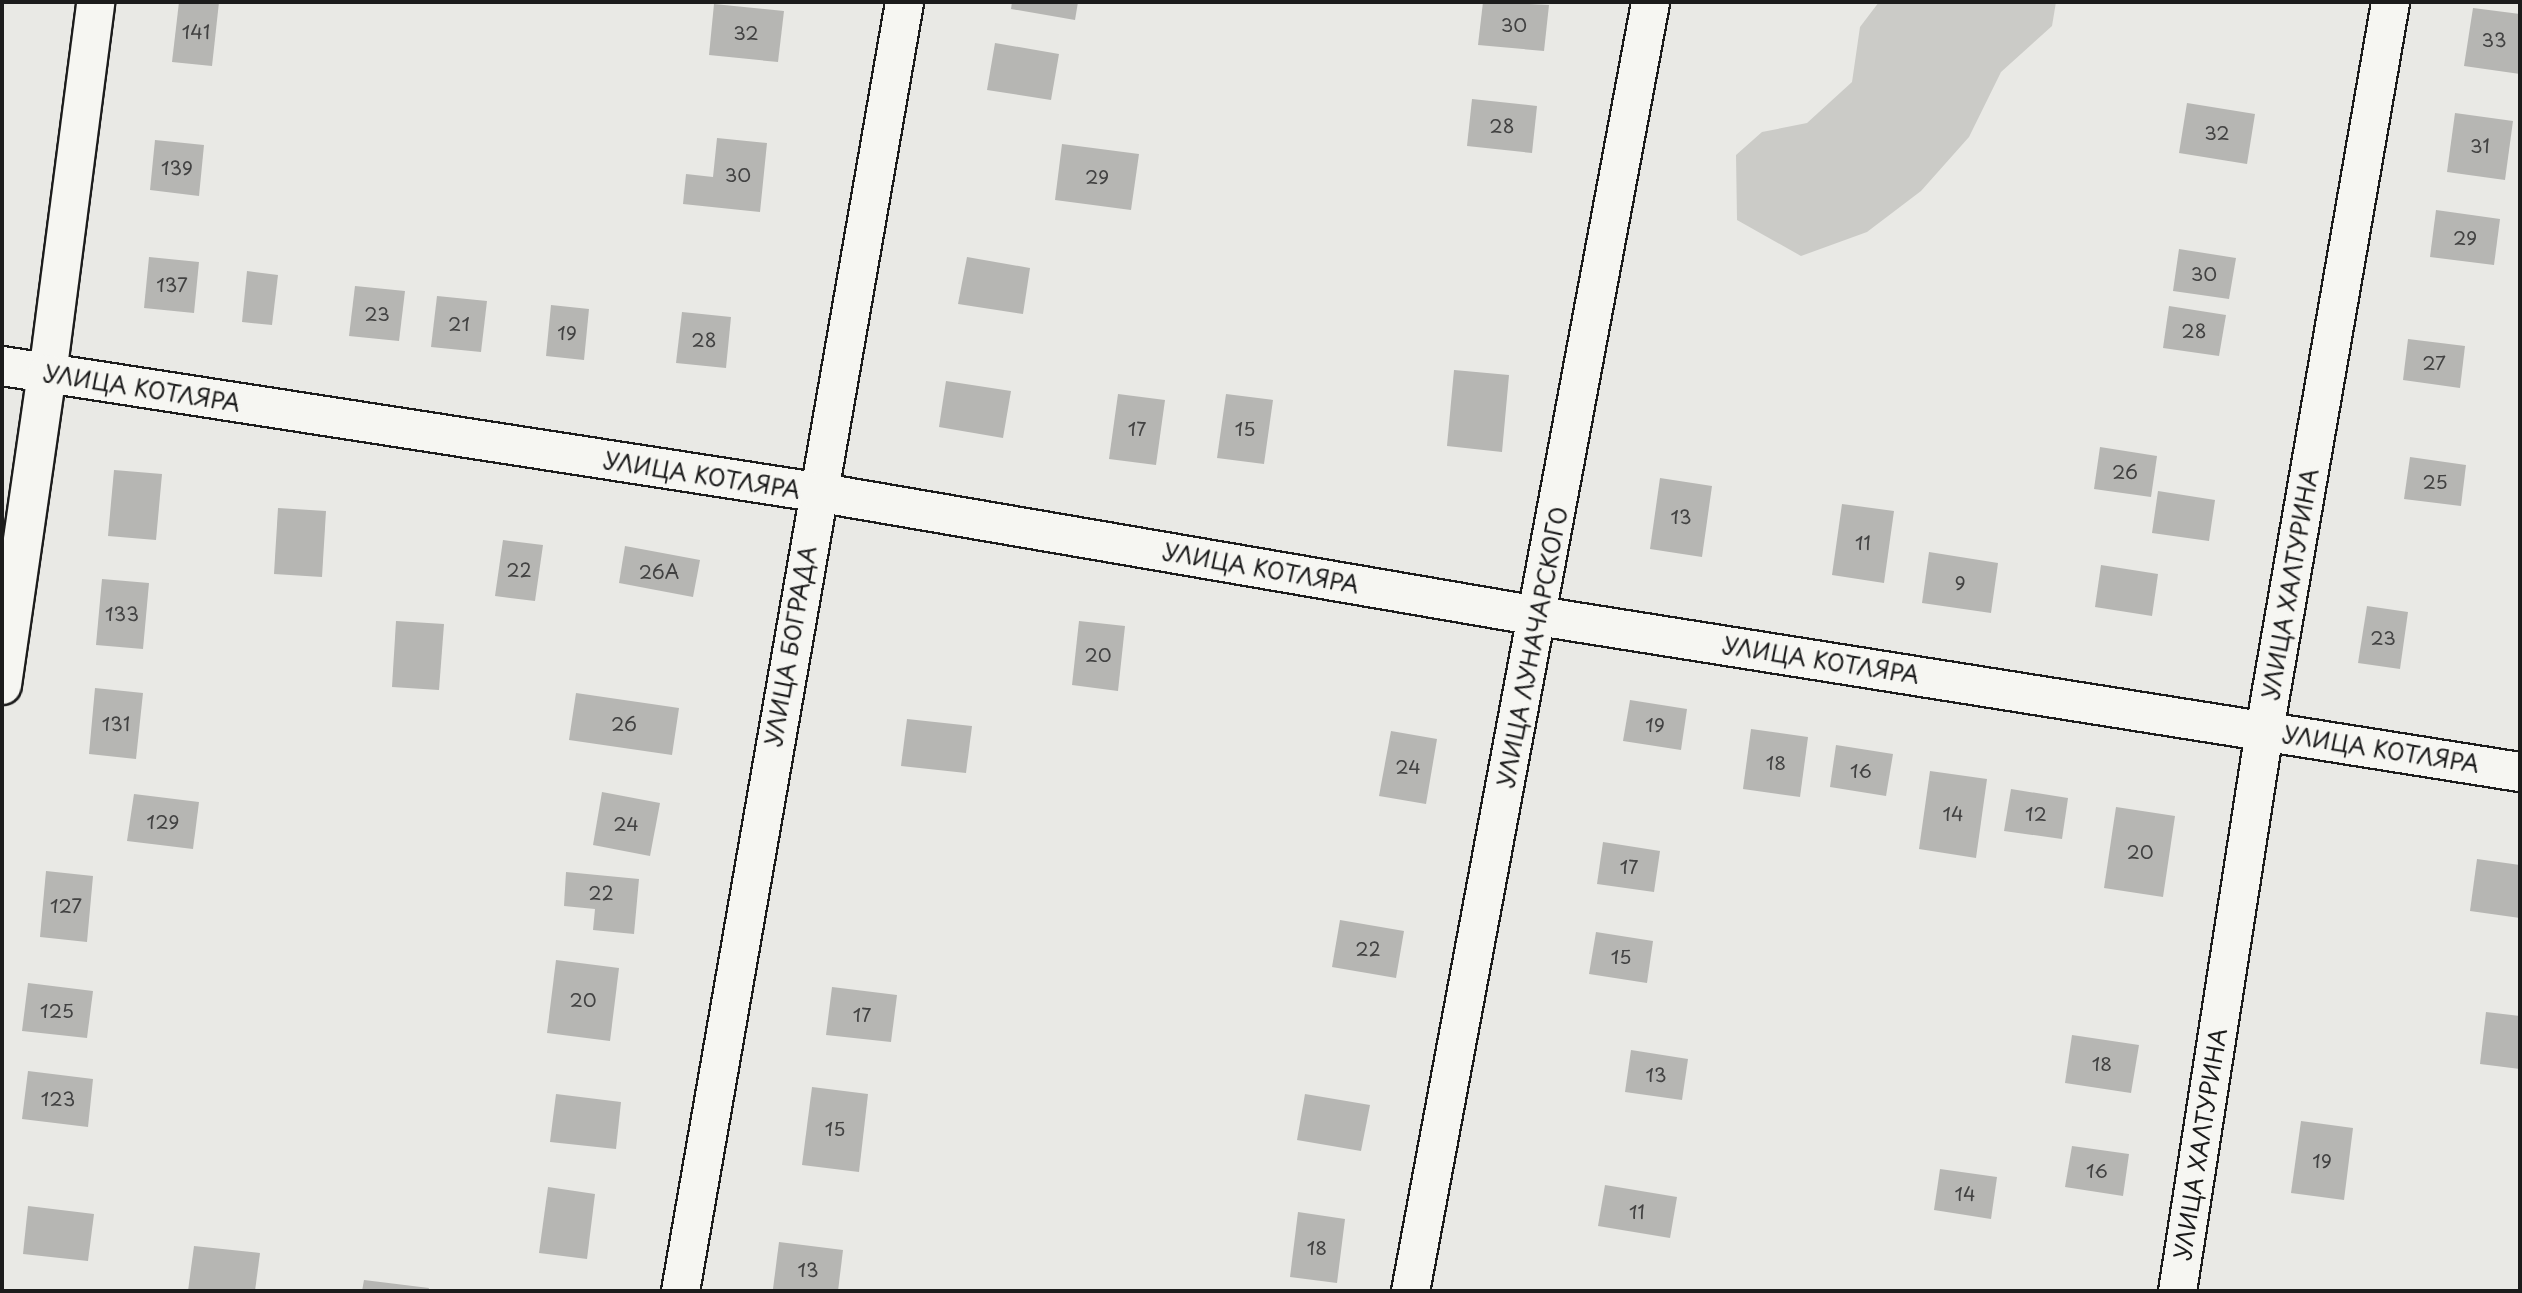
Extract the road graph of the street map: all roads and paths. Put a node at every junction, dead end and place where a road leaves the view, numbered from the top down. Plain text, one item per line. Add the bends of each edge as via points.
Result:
1 (95, 2) edge
2 (904, 2) edge
3 (1650, 2) edge
4 (2390, 2) edge
5 (2, 366) edge
6 (47, 374) junction
7 (816, 492) junction
8 (1538, 616) junction
9 (2, 685) edge
10 (2264, 730) junction
11 (2520, 772) edge
12 (680, 1291) edge
13 (1410, 1291) edge
14 (2176, 1291) edge

1 - 6 street
2 - 7 street, УЛИЦА БОГРАДА
3 - 8 street, УЛИЦА ЛУНАЧАРСКОГО
4 - 10 street, УЛИЦА ХАЛТУРИНА
5 - 6 street, УЛИЦА КОТЛЯРА
6 - 7 street, УЛИЦА КОТЛЯРА
6 - 9 street
7 - 8 street, УЛИЦА КОТЛЯРА
7 - 12 street, УЛИЦА БОГРАДА
8 - 10 street, УЛИЦА КОТЛЯРА
8 - 13 street, УЛИЦА ЛУНАЧАРСКОГО
10 - 11 street, УЛИЦА КОТЛЯРА
10 - 14 street, УЛИЦА ХАЛТУРИНА

